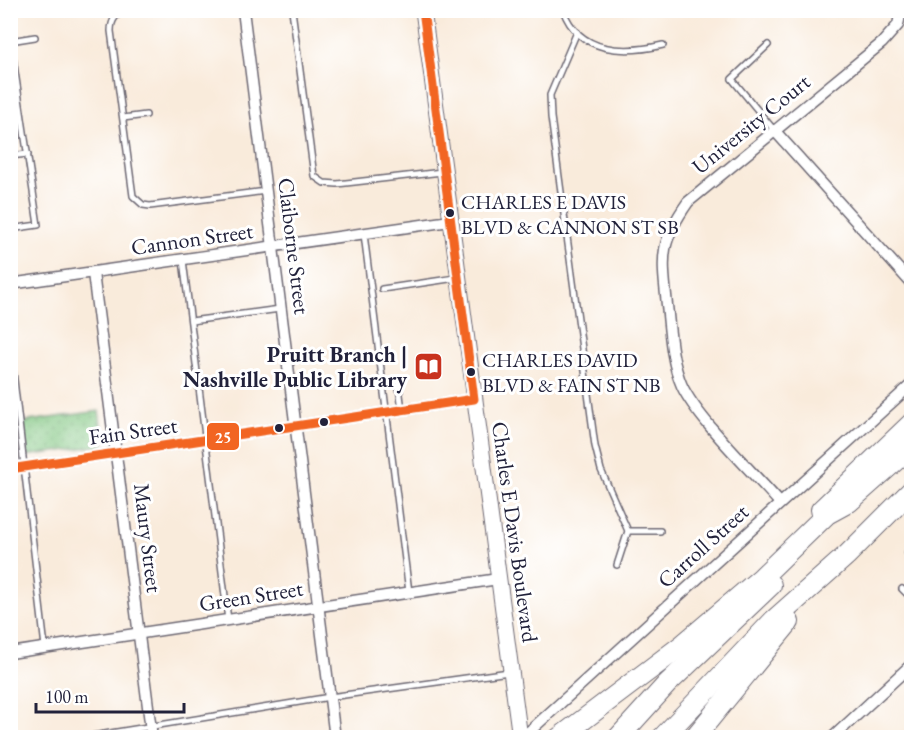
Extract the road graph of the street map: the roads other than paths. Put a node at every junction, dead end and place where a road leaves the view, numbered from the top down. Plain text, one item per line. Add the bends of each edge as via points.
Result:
1 (128, 10) edge
2 (243, 10) edge
3 (292, 10) edge
4 (423, 10) edge
5 (563, 10) edge
6 (901, 10) edge
7 (576, 32) junction
8 (35, 38) dead end
9 (11, 40) edge
10 (663, 45) dead end
11 (768, 45) dead end
12 (146, 115) dead end
13 (123, 118) junction
14 (774, 130) junction
15 (28, 154) junction
16 (10, 156) edge
17 (444, 172) junction
18 (267, 191) junction
19 (450, 221) junction
20 (10, 229) edge
21 (364, 234) junction
22 (274, 247) junction
23 (183, 260) junction
24 (93, 273) junction
25 (458, 278) junction
26 (10, 284) edge
27 (912, 284) edge
28 (382, 289) dead end
29 (282, 309) junction
30 (191, 321) junction
31 (10, 345) edge
32 (398, 379) dead end
33 (912, 384) edge
34 (474, 399) junction
35 (402, 410) junction
36 (385, 413) junction
37 (912, 423) edge
38 (297, 426) junction
39 (207, 440) junction
40 (912, 446) edge
41 (117, 453) junction
42 (24, 467) junction
43 (10, 469) edge
44 (912, 490) edge
45 (779, 502) junction
46 (849, 502) junction
47 (628, 531) junction
48 (660, 531) dead end
49 (847, 555) junction
50 (617, 565) dead end
51 (762, 577) junction
52 (498, 579) junction
53 (902, 589) dead end
54 (409, 592) junction
55 (912, 599) edge
56 (319, 606) junction
57 (228, 620) junction
58 (140, 633) junction
59 (45, 647) junction
60 (10, 653) edge
61 (912, 664) edge
62 (511, 672) junction
63 (902, 673) junction
64 (912, 685) edge
65 (330, 697) junction
66 (151, 725) junction
67 (80, 738) edge
68 (152, 738) edge
69 (335, 738) edge
70 (521, 738) edge
71 (559, 738) edge
72 (618, 738) edge
73 (662, 738) edge
74 (694, 738) edge
75 (832, 738) edge

1 - 13 lane via 121,11 111,25
2 - 18 street, Claiborne Street
3 - 17 lane via 314,176 324,183 337,184
4 - 17 street, Charles E Davis Boulevard
5 - 7 lane
6 - 14 street, University Court via 898,25 882,43
7 - 10 lane via 596,46 619,51
7 - 47 lane via 550,95 551,117 595,446 601,470
8 - 9 lane
9 - 15 lane
11 - 14 lane via 732,79
12 - 13 lane
13 - 18 lane via 133,196 143,205
14 - 27 street
14 - 45 street, University Court via 688,202 670,226 662,257 673,360 683,387
15 - 16 lane
15 - 20 lane via 38,225
17 - 19 street, Charles E Davis Boulevard
18 - 22 street, Claiborne Street
19 - 21 street, Cannon Street
19 - 25 street, Charles E Davis Boulevard
21 - 22 street, Cannon Street
21 - 36 lane
22 - 23 street, Cannon Street
22 - 29 street, Claiborne Street
23 - 24 street, Cannon Street
23 - 30 lane
24 - 26 street, Cannon Street
24 - 41 street, Maury Street
25 - 28 lane
25 - 34 street, Charles E Davis Boulevard
29 - 30 lane
29 - 38 street, Claiborne Street
30 - 39 lane
31 - 42 lane
32 - 35 lane
33 - 45 street, Carroll Street
34 - 35 street, Fain Street
34 - 52 street, Charles E Davis Boulevard
35 - 36 street, Fain Street
36 - 38 street, Fain Street
36 - 54 lane
37 - 51 highway via 777,553
38 - 39 street, Fain Street
38 - 56 street, Claiborne Street
39 - 41 street, Fain Street
39 - 57 lane
40 - 46 highway
41 - 42 street, Fain Street
41 - 58 street, Maury Street
42 - 43 street, Fain Street
42 - 59 lane
44 - 49 highway
45 - 70 street, Carroll Street
46 - 51 highway via 828,514
46 - 72 highway via 835,524 667,684
47 - 48 lane
47 - 50 lane
49 - 73 highway via 774,620
49 - 74 highway
51 - 71 highway via 681,646
52 - 54 street, Green Street
52 - 62 street, Charles E Davis Boulevard
53 - 55 lane
54 - 56 street, Green Street
56 - 57 street, Green Street
56 - 65 street, Claiborne Street
57 - 58 street, Green Street
58 - 59 street, Green Street
58 - 66 street, Maury Street
59 - 60 street, Green Street
61 - 63 street
62 - 65 lane
62 - 70 street, Charles E Davis Boulevard
63 - 64 lane
63 - 75 street
65 - 66 lane
65 - 69 street, Claiborne Street
66 - 67 lane
66 - 68 street, Maury Street

